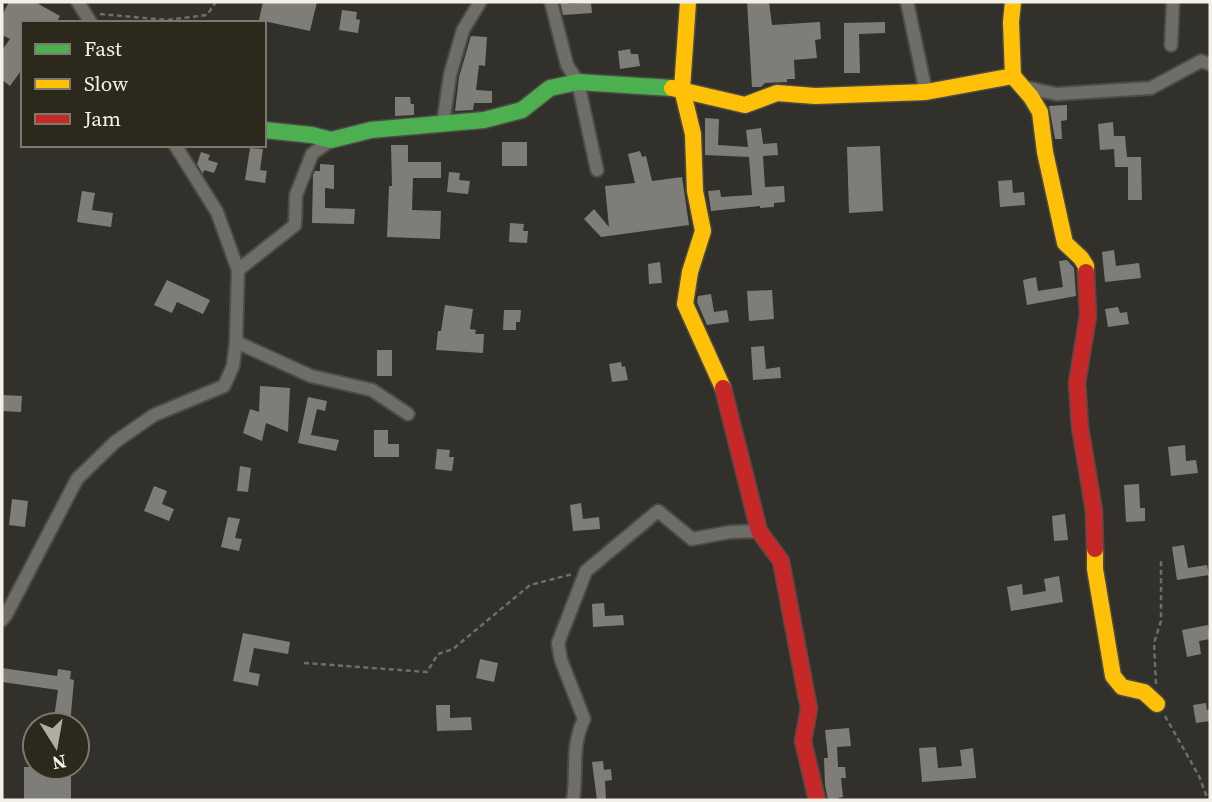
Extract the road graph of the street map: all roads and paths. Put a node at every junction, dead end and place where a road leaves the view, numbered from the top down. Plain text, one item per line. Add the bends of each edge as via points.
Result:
1 (216, 2) edge
2 (481, 2) edge
3 (551, 2) edge
4 (688, 2) edge
5 (906, 2) edge
6 (1013, 2) edge
7 (1174, 2) edge
8 (84, 12) edge
9 (1171, 45) dead end
10 (1210, 64) edge
11 (578, 82) junction
12 (1018, 82) junction
13 (682, 89) junction
14 (926, 92) junction
15 (443, 124) junction
16 (266, 130) edge
17 (331, 140) junction
18 (175, 147) edge
19 (597, 170) dead end
20 (238, 270) junction
21 (236, 342) junction
22 (408, 414) dead end
23 (759, 531) junction
24 (1161, 559) dead end
25 (586, 571) junction
26 (2, 620) edge
27 (304, 663) dead end
28 (1157, 704) junction
29 (573, 800) edge
30 (817, 800) edge
31 (1208, 800) edge

1 - 8 path via 207,15 167,20
2 - 15 street via 463,30
3 - 11 street via 567,65
4 - 13 street
5 - 14 street
6 - 12 street
7 - 9 street
10 - 12 street via 1201,61 1150,88 1056,93
11 - 13 street
11 - 15 street via 550,88 522,110
11 - 19 street
12 - 14 street
12 - 28 street via 1040,112 1065,243 1086,267 1088,316 1077,383 1094,511 1095,569 1113,676 1122,687 1144,692
13 - 14 street via 745,105 777,93
13 - 23 street via 693,134 695,191 703,231 685,304 726,394
15 - 17 street via 371,130
16 - 17 street
17 - 20 street via 312,154 296,194 295,225
18 - 20 street via 217,212
20 - 21 street
21 - 22 street via 311,376 372,390
21 - 26 street via 224,386 154,415 115,442 77,480
23 - 25 street via 692,539 658,512
23 - 30 street via 780,561 809,709 803,741
24 - 28 path via 1161,621 1154,643
25 - 27 path via 530,585 453,649 438,654 427,672
25 - 29 street via 558,643 584,719 574,751
28 - 31 path

